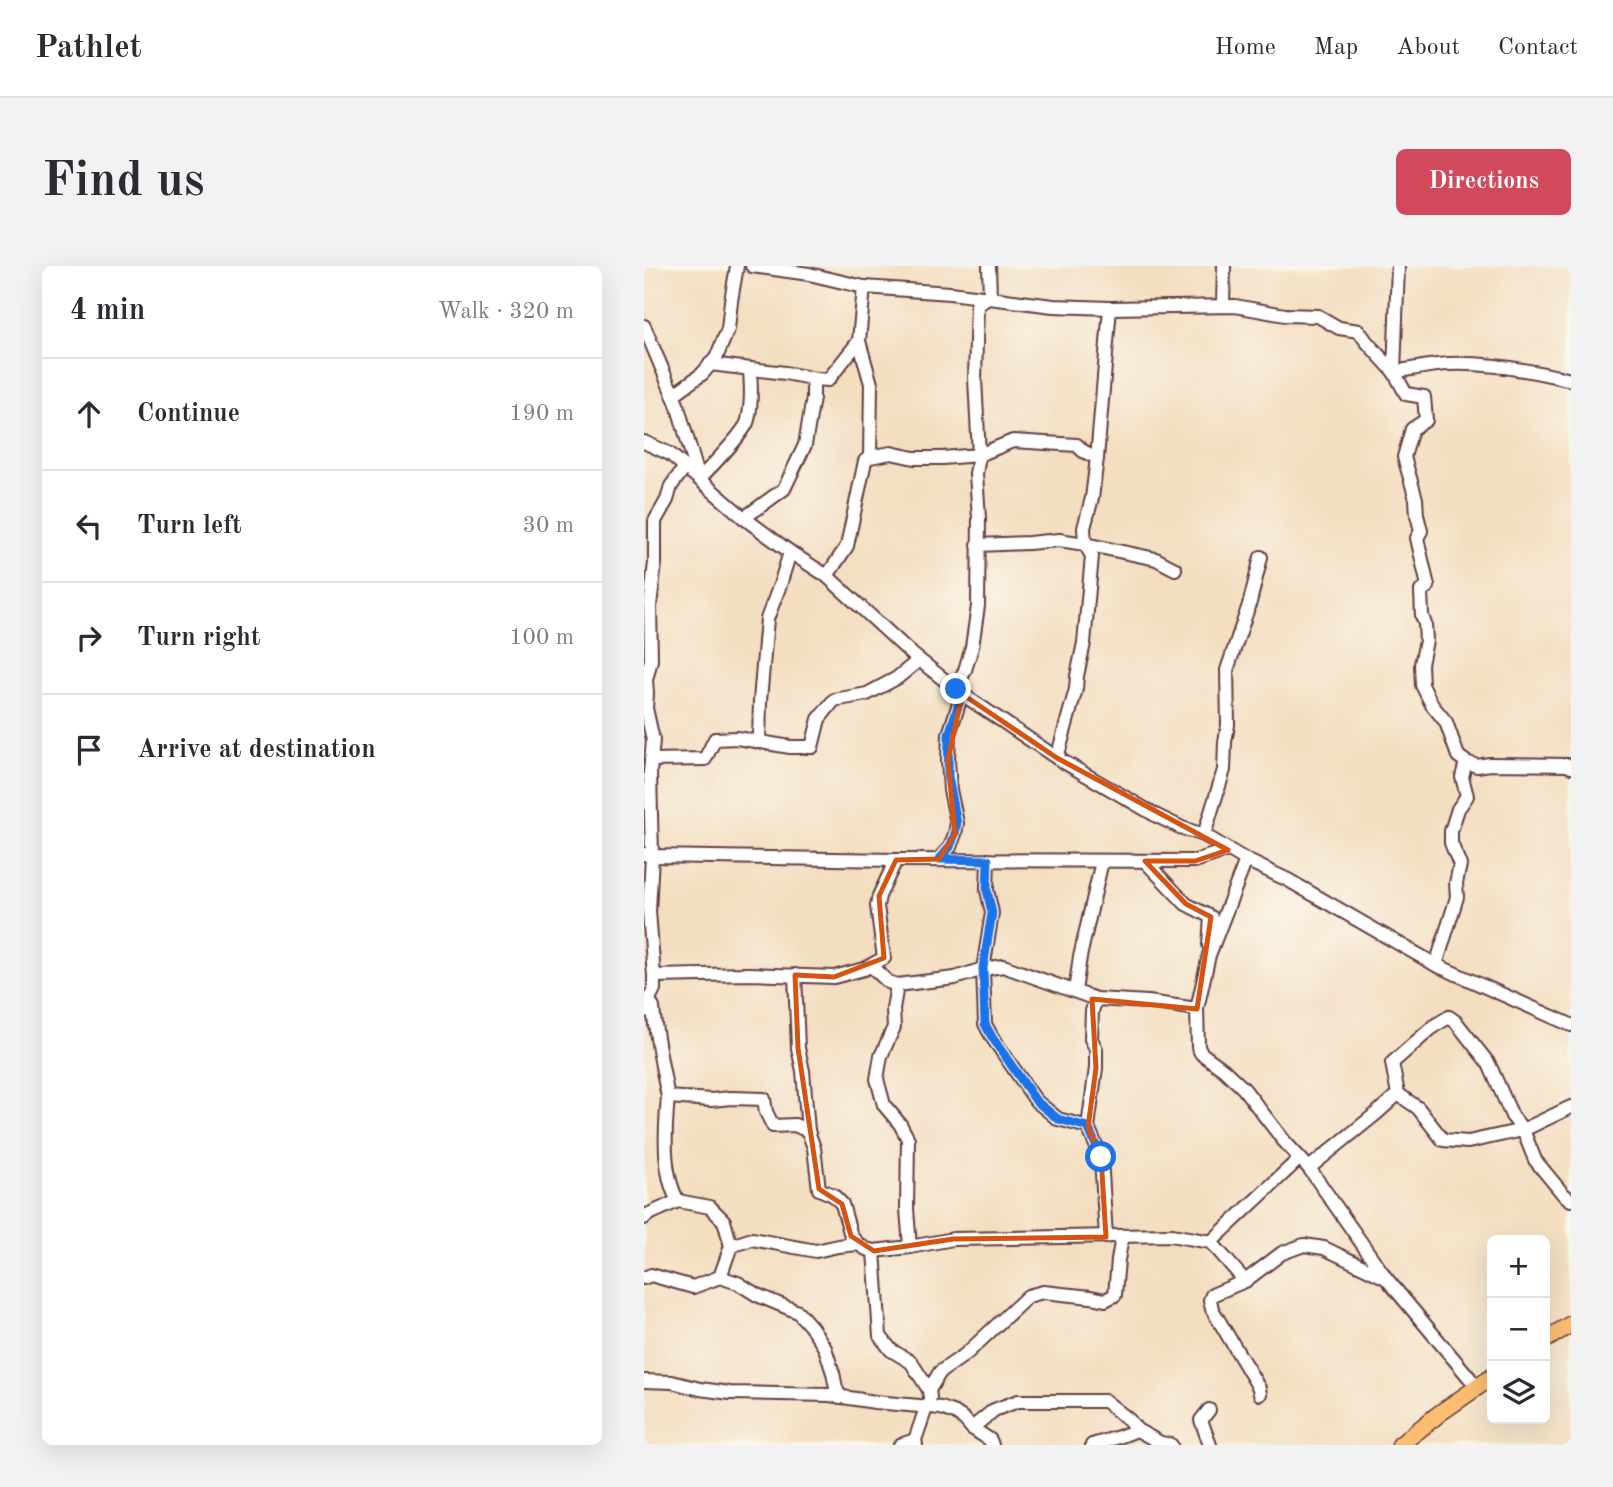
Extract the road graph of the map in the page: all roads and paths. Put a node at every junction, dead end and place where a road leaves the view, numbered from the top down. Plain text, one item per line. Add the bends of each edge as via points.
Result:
1 (737, 266) edge
2 (753, 266) edge
3 (989, 266) edge
4 (1224, 266) edge
5 (1398, 266) edge
6 (864, 287) junction
7 (990, 297) junction
8 (1223, 305) junction
9 (1111, 308) junction
10 (644, 326) edge
11 (859, 341) junction
12 (710, 364) junction
13 (750, 370) junction
14 (1394, 372) junction
15 (816, 379) junction
16 (1571, 380) edge
17 (673, 395) junction
18 (644, 442) edge
19 (979, 455) junction
20 (870, 457) junction
21 (1097, 458) junction
22 (685, 467) junction
23 (699, 479) junction
24 (744, 518) junction
25 (1085, 544) junction
26 (978, 545) junction
27 (790, 552) junction
28 (1261, 557) dead end
29 (1175, 569) dead end
30 (827, 576) junction
31 (919, 660) junction
32 (959, 692) junction
33 (648, 741) edge
34 (759, 742) junction
35 (1057, 758) junction
36 (651, 760) junction
37 (1466, 762) junction
38 (1571, 767) edge
39 (1204, 835) junction
40 (1228, 850) junction
41 (648, 855) edge
42 (940, 859) junction
43 (896, 860) junction
44 (988, 860) junction
45 (1102, 860) junction
46 (1246, 860) junction
47 (1145, 861) junction
48 (1209, 956) junction
49 (871, 965) junction
50 (1436, 965) junction
51 (983, 968) junction
52 (795, 975) junction
53 (654, 976) junction
54 (897, 985) junction
55 (1075, 990) junction
56 (1096, 999) junction
57 (648, 1009) edge
58 (1196, 1009) junction
59 (1571, 1025) edge
60 (1398, 1094) junction
61 (668, 1097) junction
62 (1571, 1107) edge
63 (1088, 1127) junction
64 (808, 1130) junction
65 (1523, 1130) junction
66 (1300, 1158) junction
67 (1309, 1168) junction
68 (1571, 1200) edge
69 (678, 1201) junction
70 (644, 1218) edge
71 (1105, 1237) junction
72 (1122, 1237) junction
73 (1211, 1242) junction
74 (858, 1244) junction
75 (731, 1246) junction
76 (910, 1247) junction
77 (874, 1251) junction
78 (720, 1277) junction
79 (644, 1278) edge
80 (1386, 1278) junction
81 (1245, 1281) junction
82 (1571, 1324) edge
83 (1550, 1337) edge
84 (644, 1381) edge
85 (1487, 1381) edge
86 (1478, 1388) junction
87 (929, 1390) junction
88 (1260, 1394) dead end
89 (840, 1397) junction
90 (929, 1406) junction
91 (1209, 1410) dead end
92 (972, 1427) junction
93 (1137, 1430) junction
94 (916, 1443) edge
95 (900, 1445) edge
96 (992, 1445) edge
97 (1092, 1445) edge
98 (1171, 1445) edge
99 (1210, 1445) edge
100 (1401, 1445) edge

1 - 12 street via 728,329
2 - 6 street
3 - 7 street
4 - 8 street
5 - 14 street
6 - 7 street
6 - 11 street
7 - 9 street
7 - 19 street via 977,305
8 - 9 street
8 - 14 street via 1318,316 1339,328 1359,331
9 - 21 street
10 - 17 street
11 - 15 street via 828,380
11 - 20 street via 871,384
12 - 13 street
12 - 17 street
13 - 15 street
13 - 23 street via 748,423
14 - 16 street via 1474,364
14 - 37 street via 1406,394 1424,397 1426,420 1412,429 1405,457 1429,586 1422,592 1426,641 1422,685
15 - 24 street via 805,445 784,489
17 - 23 street
18 - 22 street
19 - 20 street via 914,458 891,453
19 - 21 street via 1013,441 1077,445
19 - 26 street
20 - 30 street via 865,461 847,546
21 - 25 street
22 - 23 street
22 - 33 street via 655,521 651,660 646,680
23 - 24 street
24 - 27 street
25 - 26 street via 1059,540
25 - 29 street via 1156,559
25 - 35 street via 1093,556 1084,643
26 - 32 street via 978,606
27 - 30 street
27 - 34 street via 767,619
28 - 39 street via 1227,670 1224,770
30 - 31 street
31 - 32 street
31 - 34 street via 867,694 834,700 819,719 812,747
32 - 35 street
32 - 42 street via 949,734 948,776 957,823 950,847
33 - 36 street
34 - 36 street via 715,739 705,759
35 - 39 street via 1157,816
36 - 41 street
37 - 38 street
37 - 50 street via 1462,777 1467,796 1451,831 1460,865 1457,897
39 - 40 street
40 - 46 street
40 - 47 street via 1195,861
41 - 43 street
41 - 53 street
42 - 43 street
42 - 44 street
43 - 49 street via 878,896 884,958
44 - 45 street
44 - 51 street via 992,913
45 - 47 street
45 - 55 street
46 - 48 street
46 - 50 street
47 - 48 street via 1186,904 1211,916
48 - 58 street
49 - 52 street via 835,977
49 - 54 street
50 - 59 street
51 - 54 street via 955,978
51 - 55 street via 1003,966
51 - 63 street via 985,1024 999,1048 1036,1101 1058,1119
52 - 53 street
52 - 64 street
53 - 57 street
54 - 76 street via 894,1027 877,1079 884,1105 908,1139
55 - 56 street
56 - 58 street
56 - 63 street via 1091,1039 1096,1068
57 - 61 street
58 - 66 street via 1201,1053 1235,1079
60 - 65 street via 1418,1108 1443,1140 1468,1142
60 - 65 street via 1392,1063 1450,1017 1489,1064
60 - 67 street
61 - 64 street via 764,1099 773,1126
61 - 69 street via 667,1160
62 - 65 street
63 - 71 street via 1101,1157
64 - 74 street via 819,1189 842,1204 851,1236
65 - 68 street via 1535,1160
66 - 67 street
66 - 73 street
67 - 80 street
69 - 70 street
69 - 75 street via 710,1207 724,1221
71 - 72 street
71 - 76 street via 953,1238
72 - 73 street via 1171,1236
72 - 87 street via 1115,1295 1105,1300 1044,1292 1028,1296 940,1372
73 - 81 street
74 - 75 street via 816,1251 752,1239
74 - 77 street
75 - 78 street
76 - 77 street
77 - 87 street via 880,1336 891,1350 911,1362
78 - 79 street via 693,1287 652,1275
78 - 89 street via 799,1312 825,1348
80 - 81 street via 1324,1248 1304,1245 1282,1254
80 - 86 street
81 - 88 street via 1212,1295 1210,1305
82 - 83 main road
84 - 89 street via 730,1393
85 - 86 main road
86 - 100 main road
87 - 90 street
89 - 90 street
90 - 92 street via 956,1413
90 - 94 street
91 - 99 street via 1201,1420
92 - 93 street via 1018,1401 1105,1401
92 - 96 street
93 - 97 street
93 - 98 street
94 - 95 street

